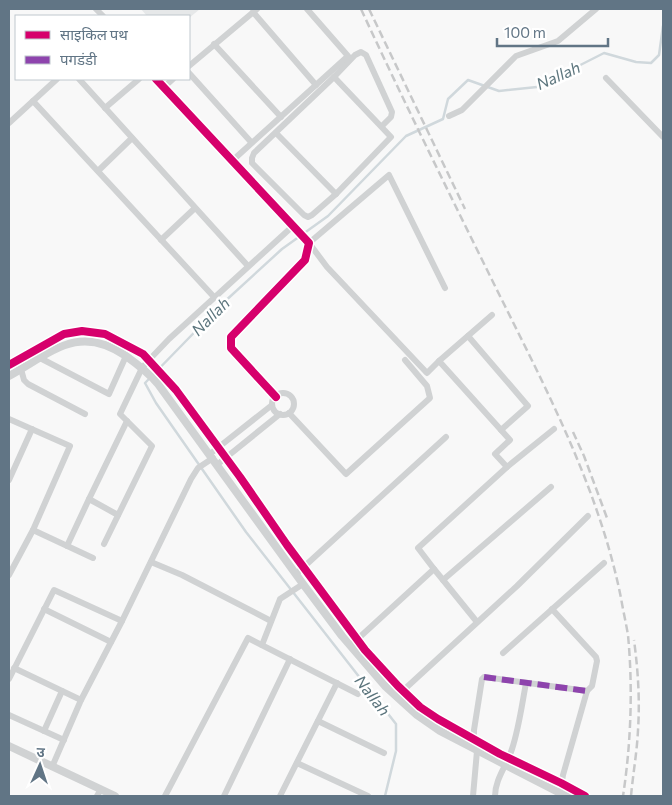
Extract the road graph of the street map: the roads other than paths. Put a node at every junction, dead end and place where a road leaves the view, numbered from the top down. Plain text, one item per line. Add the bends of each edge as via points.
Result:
1 (307, 9) edge
2 (596, 9) edge
3 (255, 10) edge
4 (214, 44) junction
5 (190, 65) edge
6 (190, 74) edge
7 (334, 78) junction
8 (606, 78) dead end
9 (56, 80) edge
10 (79, 80) edge
11 (138, 80) edge
12 (157, 80) edge
13 (172, 80) edge
14 (316, 85) junction
15 (164, 87) junction
16 (33, 101) junction
17 (105, 108) junction
18 (449, 116) dead end
19 (281, 117) junction
20 (9, 123) edge
21 (382, 126) junction
22 (276, 133) junction
23 (663, 137) edge
24 (132, 138) junction
25 (251, 142) junction
26 (233, 160) junction
27 (98, 171) junction
28 (275, 186) junction
29 (266, 194) junction
30 (336, 194) junction
31 (195, 208) junction
32 (294, 225) junction
33 (161, 240) junction
34 (310, 243) junction
35 (248, 266) junction
36 (445, 288) dead end
37 (214, 297) junction
38 (492, 315) dead end
39 (468, 336) junction
40 (126, 356) junction
41 (40, 358) junction
42 (149, 360) junction
43 (405, 360) dead end
44 (439, 361) junction
45 (9, 365) edge
46 (142, 368) junction
47 (21, 369) junction
48 (9, 376) edge
49 (276, 396) junction
50 (272, 405) junction
51 (289, 413) junction
52 (85, 414) dead end
53 (280, 414) junction
54 (9, 418) edge
55 (127, 421) junction
56 (32, 429) junction
57 (554, 429) dead end
58 (501, 430) junction
59 (446, 437) dead end
60 (218, 447) junction
61 (226, 458) junction
62 (212, 459) junction
63 (507, 467) junction
64 (9, 480) edge
65 (550, 487) dead end
66 (89, 499) junction
67 (118, 515) junction
68 (588, 516) dead end
69 (33, 530) junction
70 (104, 544) dead end
71 (66, 546) junction
72 (92, 558) dead end
73 (151, 562) junction
74 (604, 563) dead end
75 (304, 567) junction
76 (434, 569) junction
77 (296, 574) junction
78 (9, 576) edge
79 (444, 580) junction
80 (303, 584) junction
81 (44, 609) junction
82 (552, 609) junction
83 (122, 621) junction
84 (271, 622) junction
85 (477, 622) junction
86 (358, 640) junction
87 (111, 642) junction
88 (262, 645) junction
89 (350, 646) junction
90 (503, 653) dead end
91 (290, 659) junction
92 (14, 668) junction
93 (9, 679) edge
94 (337, 683) junction
95 (526, 683) junction
96 (403, 690) junction
97 (62, 691) junction
98 (587, 691) junction
99 (358, 694) dead end
100 (396, 697) junction
101 (82, 700) junction
102 (9, 715) edge
103 (318, 721) junction
104 (44, 731) junction
105 (474, 738) junction
106 (64, 740) junction
107 (9, 746) edge
108 (477, 751) junction
109 (384, 753) dead end
110 (508, 762) junction
111 (297, 763) junction
112 (52, 767) junction
113 (561, 783) junction
114 (99, 793) edge
115 (560, 793) junction
116 (115, 796) edge
117 (165, 796) edge
118 (224, 796) edge
119 (280, 796) edge
120 (368, 796) edge
121 (473, 796) edge
122 (495, 796) edge
123 (573, 796) edge
124 (585, 796) edge

1 - 14 street via 348,56
2 - 18 street via 558,41 516,56 462,110
3 - 4 street
3 - 14 street
4 - 5 street
4 - 19 street
6 - 25 street
7 - 21 street
7 - 21 street via 355,55 361,52 366,55 392,112
7 - 22 street
8 - 23 street
9 - 16 street
10 - 17 street
11 - 17 street
12 - 15 street
13 - 15 street
14 - 19 street
15 - 26 street
16 - 20 street
16 - 27 street
17 - 24 street
19 - 25 street
21 - 30 street via 391,137
22 - 28 street via 252,158 252,163
22 - 30 street
24 - 27 street
24 - 31 street
25 - 26 street
26 - 29 street
27 - 33 street
28 - 29 street
28 - 30 street via 308,216
29 - 32 street
31 - 33 street
31 - 35 street
32 - 34 street
32 - 35 street
33 - 37 street
34 - 36 street via 389,175
34 - 44 street via 326,267 427,373
34 - 49 street via 305,260 230,337 231,348
35 - 37 street
37 - 42 street
38 - 39 street
39 - 44 street
39 - 58 street via 528,406
40 - 41 street via 101,342 76,341
40 - 41 street via 109,394
40 - 46 street
41 - 47 street
42 - 45 street via 111,337 82,331 64,334
42 - 46 street
42 - 60 street via 176,390
43 - 51 street via 427,386 430,398 346,474
44 - 58 street
46 - 55 street via 120,414
46 - 62 street
47 - 48 street
47 - 52 street via 28,384
49 - 50 street
49 - 51 street via 285,393 293,399 293,409
50 - 53 street
50 - 60 street
51 - 53 street
53 - 61 street
54 - 56 street
55 - 66 street
55 - 67 street via 152,446
56 - 64 street
56 - 69 street via 70,446
57 - 63 street
58 - 63 street via 510,440 496,454
59 - 75 street
60 - 61 street
60 - 62 street
61 - 62 street
61 - 75 street
62 - 73 street via 198,468 191,479
62 - 77 street
63 - 76 street via 418,548
65 - 79 street
66 - 67 street
66 - 71 street
67 - 70 street
68 - 85 street
69 - 71 street
69 - 78 street
71 - 72 street
73 - 83 street
73 - 84 street
74 - 82 street
75 - 77 street
75 - 86 street
76 - 79 street
76 - 86 street
77 - 80 street
79 - 85 street
80 - 84 street via 280,599
80 - 89 street
81 - 83 street via 54,590 58,590
81 - 87 street
81 - 92 street
82 - 90 street
82 - 98 street via 598,661 592,686
83 - 87 street
84 - 88 street
85 - 96 street
86 - 89 street
86 - 96 street
87 - 101 street
88 - 91 street
88 - 117 street via 248,638
89 - 100 street
91 - 94 street
91 - 118 street
92 - 93 street
92 - 97 street
94 - 99 street
94 - 103 street
95 - 98 street
95 - 105 street via 482,679
95 - 110 street
96 - 100 street
96 - 105 street via 420,707
97 - 101 street
97 - 104 street
98 - 113 street
100 - 108 street via 430,725
101 - 106 street
102 - 104 street
103 - 109 street
103 - 111 street
104 - 106 street
105 - 108 street
105 - 110 street
106 - 112 street
107 - 112 street
108 - 110 street
108 - 121 street
110 - 113 street
110 - 115 street
110 - 122 street via 495,786
111 - 119 street
111 - 120 street
112 - 114 street
113 - 115 street
113 - 124 street
114 - 116 street
115 - 123 street

